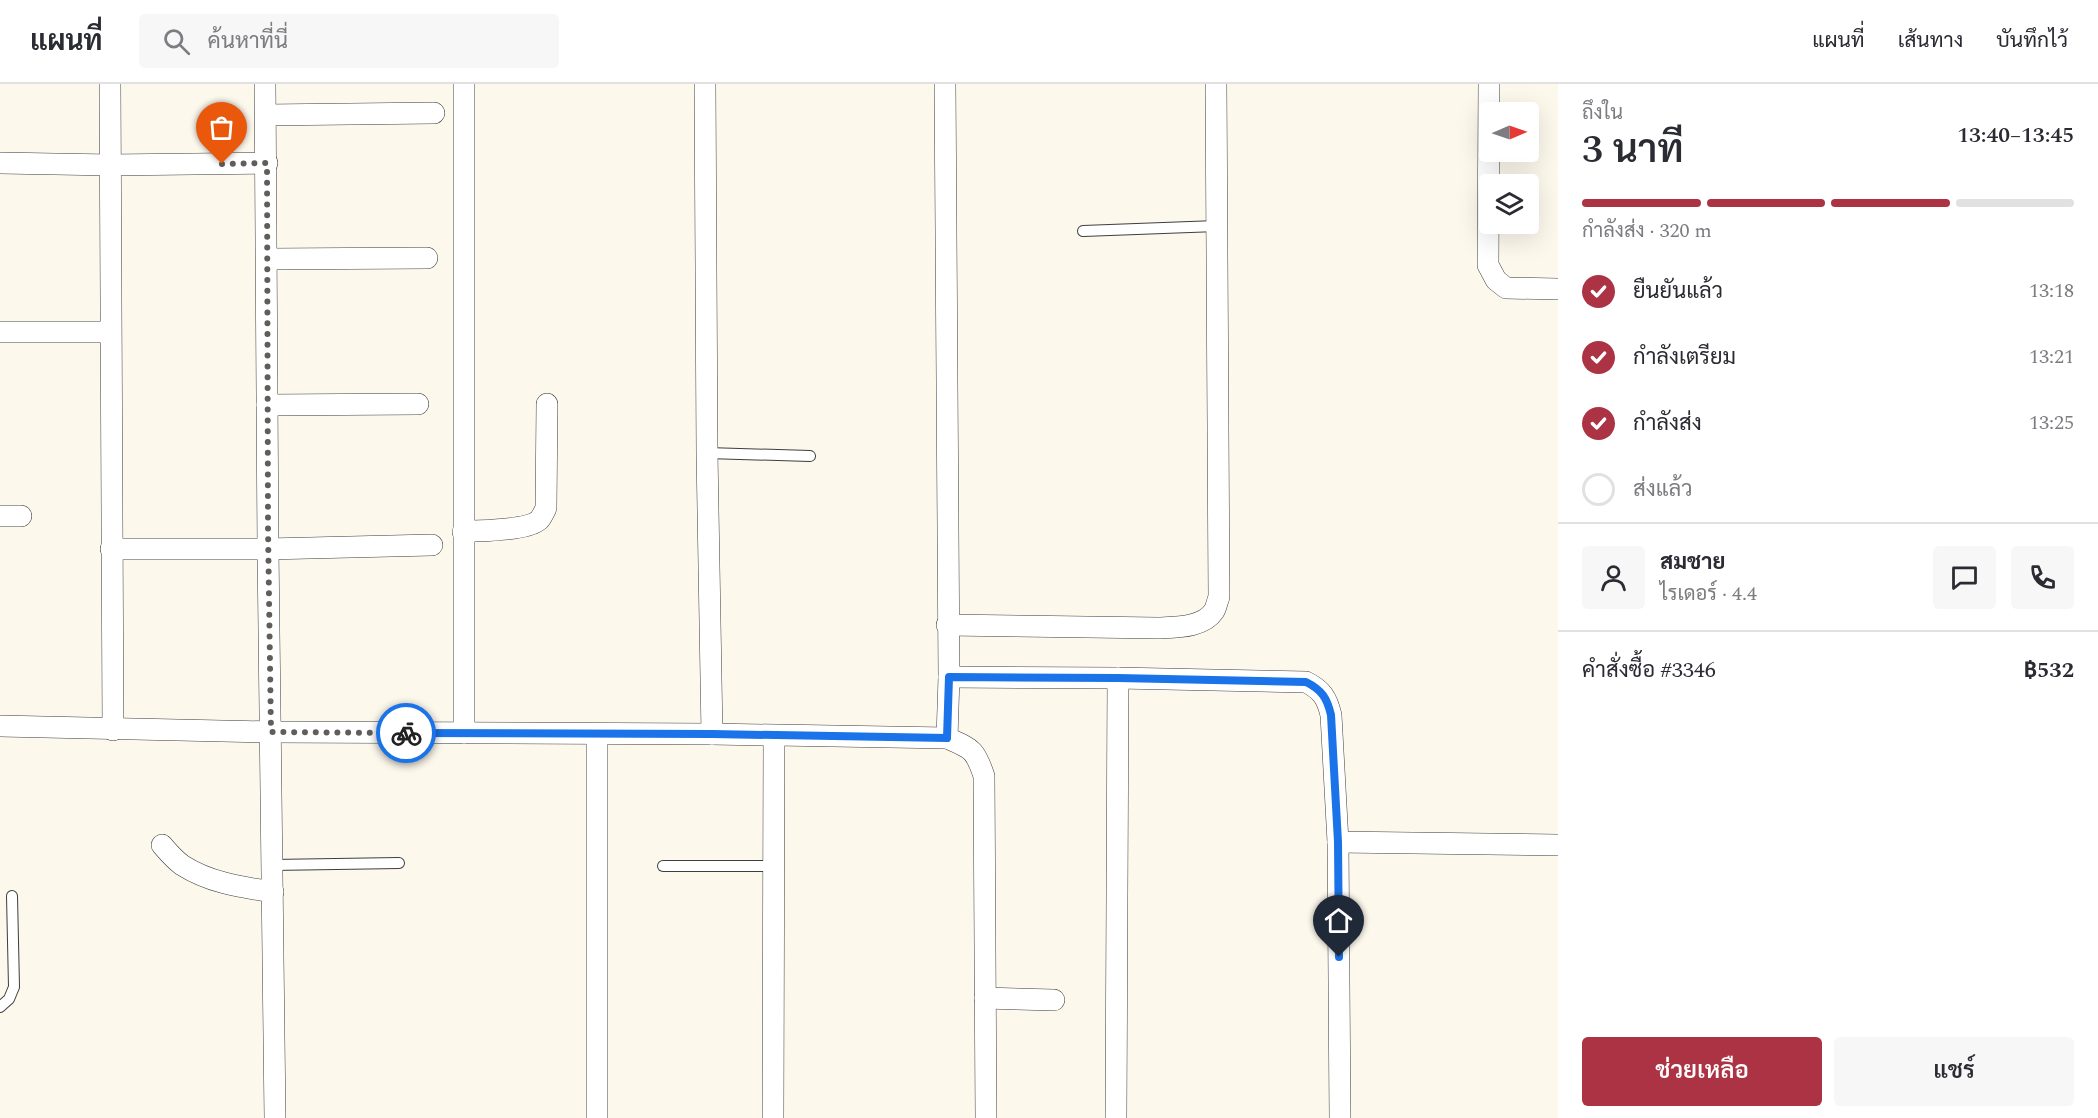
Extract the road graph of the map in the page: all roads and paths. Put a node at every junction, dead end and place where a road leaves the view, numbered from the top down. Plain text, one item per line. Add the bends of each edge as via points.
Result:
1 (110, 84) edge
2 (265, 84) edge
3 (464, 84) edge
4 (705, 84) edge
5 (945, 84) edge
6 (1216, 84) edge
7 (1489, 84) edge
8 (434, 113) dead end
9 (266, 115) junction
10 (0, 163) edge
11 (267, 163) junction
12 (110, 165) junction
13 (1217, 226) junction
14 (1083, 231) dead end
15 (427, 258) dead end
16 (267, 259) junction
17 (1558, 289) edge
18 (0, 332) edge
19 (110, 332) junction
20 (418, 404) dead end
21 (547, 404) dead end
22 (267, 405) junction
23 (707, 453) junction
24 (810, 456) dead end
25 (463, 532) junction
26 (432, 545) dead end
27 (111, 549) junction
28 (268, 549) junction
29 (947, 625) junction
30 (949, 677) junction
31 (1118, 678) junction
32 (0, 726) edge
33 (113, 730) junction
34 (271, 732) junction
35 (464, 733) junction
36 (597, 734) junction
37 (712, 734) junction
38 (774, 736) junction
39 (947, 738) junction
40 (1338, 842) junction
41 (162, 845) dead end
42 (1558, 845) edge
43 (399, 862) dead end
44 (272, 865) junction
45 (663, 866) dead end
46 (774, 866) junction
47 (273, 892) junction
48 (12, 896) dead end
49 (985, 998) junction
50 (1054, 1000) dead end
51 (0, 1007) edge
52 (275, 1118) edge
53 (597, 1118) edge
54 (773, 1118) edge
55 (986, 1118) edge
56 (1116, 1118) edge
57 (1340, 1118) edge

1 - 12 street
2 - 9 street
3 - 25 street
4 - 23 street
5 - 29 street
6 - 13 street
7 - 17 street via 1488,265 1506,288
8 - 9 street
9 - 11 street
10 - 12 street
11 - 12 street
11 - 16 street
12 - 19 street
13 - 14 lane
13 - 29 street via 1219,597 1214,612 1203,621 1158,628
15 - 16 street
16 - 22 street
18 - 19 street
19 - 27 street
20 - 22 street
21 - 25 street via 546,508 539,520 531,525
22 - 28 street
23 - 24 lane
23 - 37 street
25 - 35 street
26 - 28 street
27 - 28 street
27 - 33 street
28 - 34 street
29 - 30 street
30 - 31 street
30 - 39 street
31 - 40 street via 1306,682 1318,688 1328,700 1331,715
31 - 56 street
32 - 33 street
33 - 34 street
34 - 35 street
34 - 44 street
35 - 36 street
36 - 37 street
36 - 53 street
37 - 38 street
38 - 39 street
38 - 46 street
39 - 49 street via 971,748 984,776
40 - 42 street
40 - 57 street
41 - 47 street via 181,864 216,881
43 - 44 lane
44 - 47 street
45 - 46 lane
46 - 54 street
47 - 52 street
48 - 51 lane via 14,987
49 - 50 street
49 - 55 street

